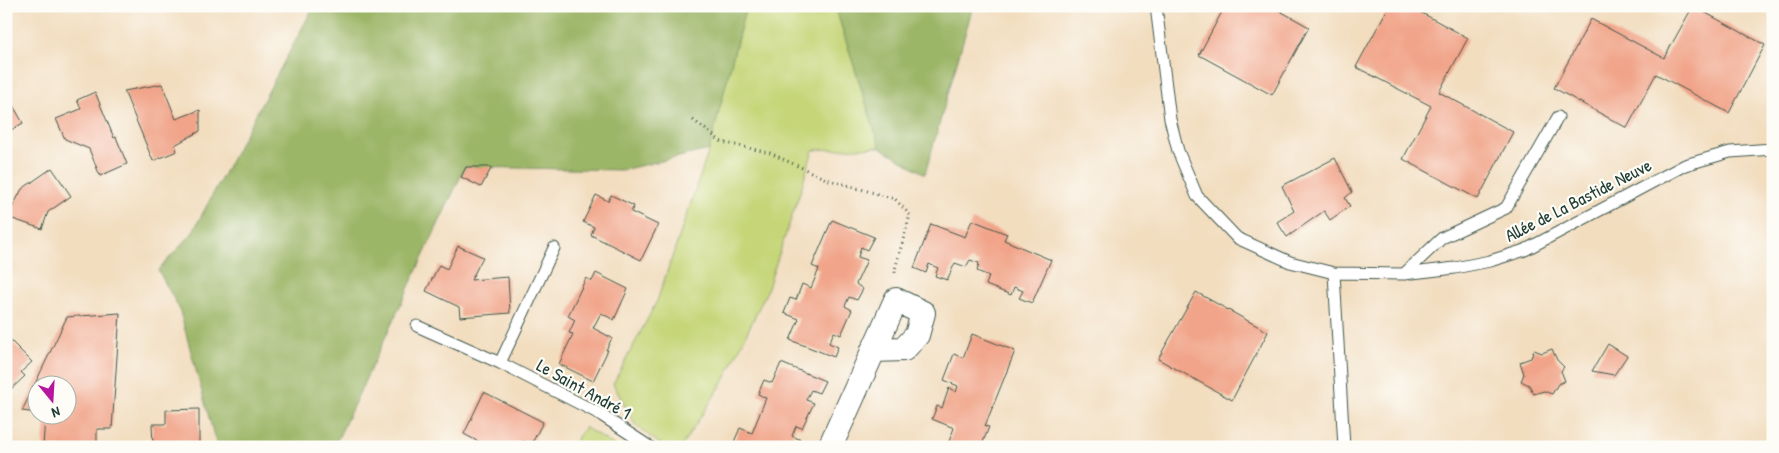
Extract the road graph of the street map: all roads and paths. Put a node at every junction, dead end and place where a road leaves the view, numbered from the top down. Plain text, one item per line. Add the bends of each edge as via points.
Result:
1 (1156, 6) edge
2 (1558, 117) dead end
3 (694, 120) dead end
4 (1773, 149) edge
5 (554, 248) dead end
6 (1334, 273) junction
7 (1404, 274) junction
8 (896, 300) junction
9 (417, 326) dead end
10 (873, 350) junction
11 (500, 364) junction
12 (650, 447) edge
13 (830, 447) edge
14 (1344, 447) edge

1 - 6 lane, Allée de La Bastide Neuve via 1170,119 1178,151 1197,196 1237,238 1290,262
2 - 7 lane via 1506,208 1442,238
3 - 8 path via 722,142 770,153 826,179 894,199 910,215 895,269
4 - 7 lane, Allée de La Bastide Neuve via 1730,152 1685,165 1524,250 1472,265
5 - 11 lane
6 - 7 lane, Allée de La Bastide Neuve
6 - 14 lane
8 - 10 street
8 - 10 street via 923,312 917,335 904,349
9 - 11 lane, Le Saint André 1
10 - 13 street
11 - 12 lane, Le Saint André 1 via 598,413

